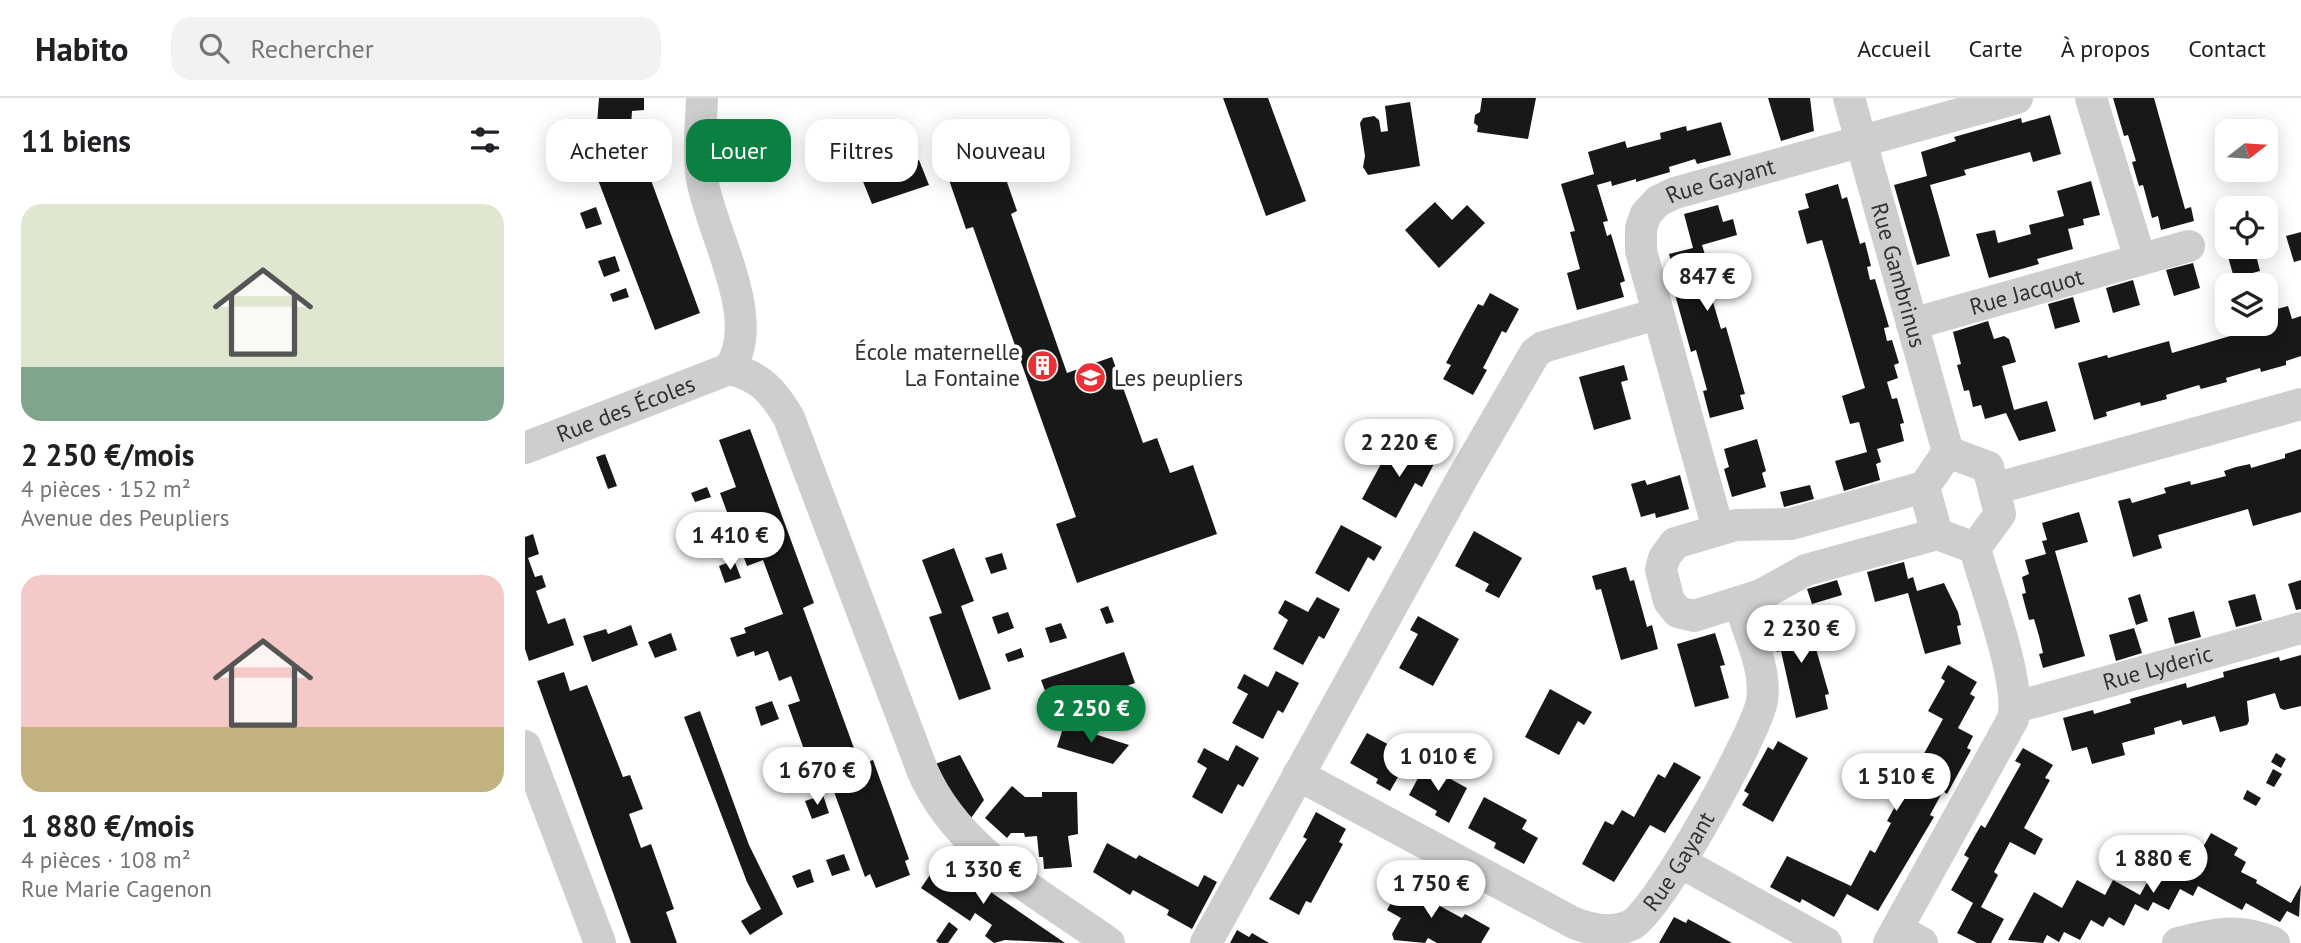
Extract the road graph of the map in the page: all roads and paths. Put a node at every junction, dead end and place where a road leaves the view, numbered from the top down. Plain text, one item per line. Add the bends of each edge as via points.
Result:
1 (702, 98) edge
2 (1849, 98) edge
3 (2017, 98) edge
4 (2091, 98) edge
5 (1860, 141) junction
6 (2189, 246) dead end
7 (2140, 260) junction
8 (1657, 314) junction
9 (1912, 324) junction
10 (729, 369) junction
11 (2301, 404) edge
12 (525, 448) edge
13 (1948, 452) junction
14 (1924, 487) junction
15 (1994, 489) junction
16 (1718, 529) junction
17 (1937, 534) junction
18 (1975, 548) junction
19 (1739, 602) junction
20 (2301, 628) edge
21 (2015, 708) junction
22 (525, 746) edge
23 (1298, 775) junction
24 (1680, 862) junction
25 (1903, 938) edge
26 (600, 943) edge
27 (1109, 943) edge
28 (1206, 943) edge
29 (1826, 943) edge
30 (2178, 943) edge
31 (2274, 943) edge

1 - 10 street via 702,176 741,317 738,357
2 - 5 street, Rue Gambrinus
3 - 5 street
4 - 7 street
5 - 8 street, Rue Gayant via 1658,201 1641,228 1641,251
5 - 9 street, Rue Gambrinus
6 - 7 street, Rue Jacquot
7 - 9 street, Rue Jacquot
8 - 16 street, Rue Gayant
8 - 23 street via 1535,353
9 - 13 street, Rue Gambrinus
10 - 12 street, Rue des Écoles
10 - 27 street via 763,383 789,418 939,805 980,852
11 - 15 street
13 - 14 street
13 - 15 street via 1988,467
14 - 16 street via 1791,524
14 - 17 street
15 - 18 street via 2000,514
16 - 19 street via 1669,548 1661,570 1669,601 1686,617
17 - 18 street
17 - 19 street via 1806,570
18 - 21 street via 2012,681
19 - 24 street, Rue Gayant via 1761,672 1762,703
20 - 21 street, Rue Lyderic
21 - 25 street
22 - 26 street
23 - 24 street, Rue Gayant via 1586,928 1616,930 1632,925 1653,906
23 - 28 street
24 - 29 street
30 - 31 street via 2229,931

